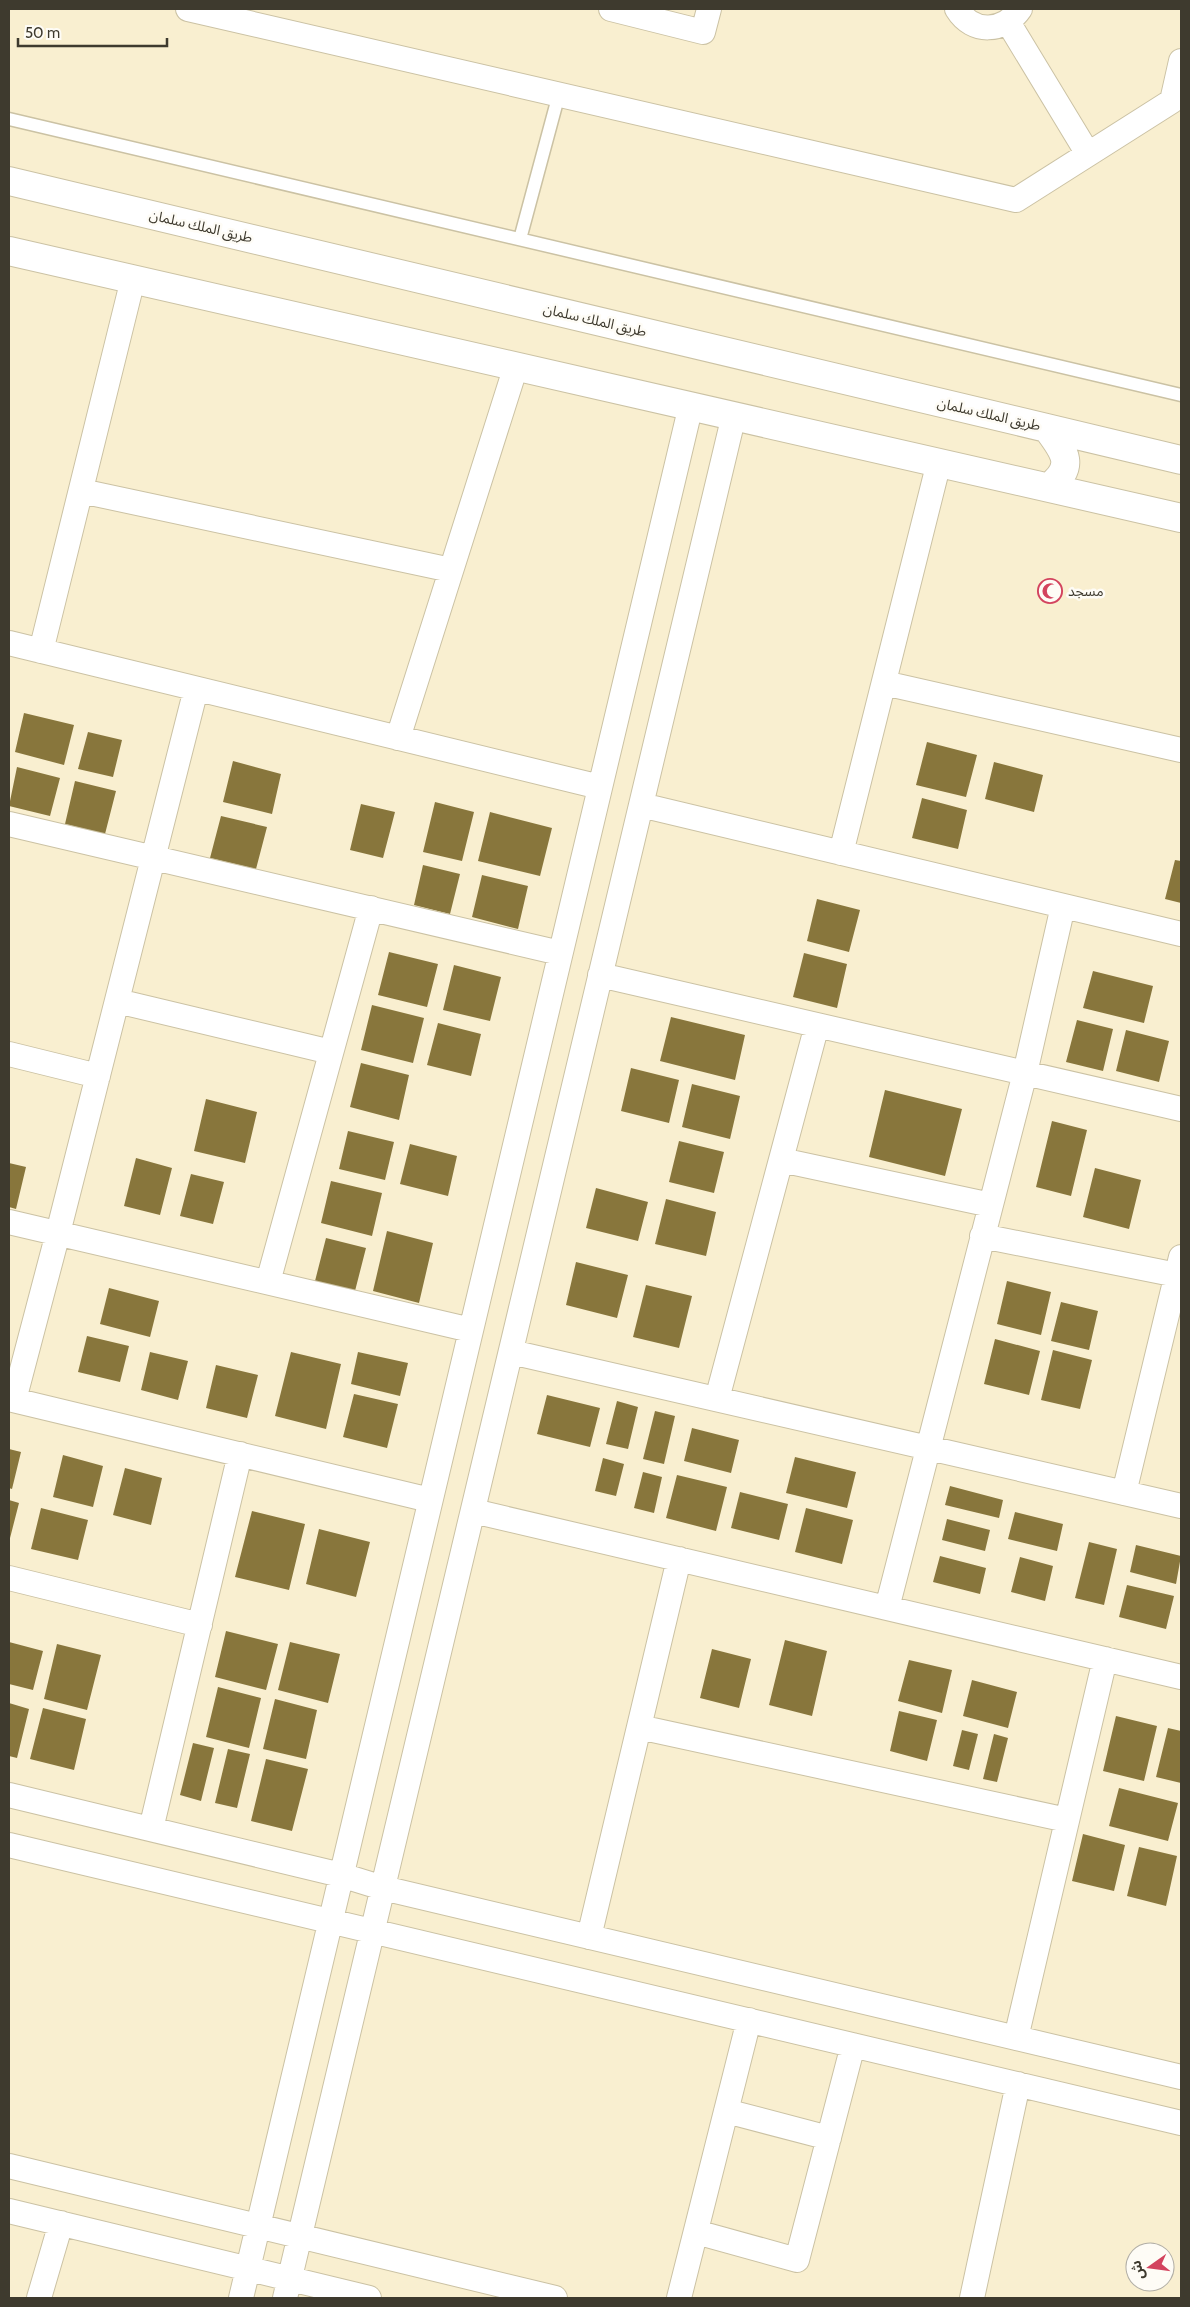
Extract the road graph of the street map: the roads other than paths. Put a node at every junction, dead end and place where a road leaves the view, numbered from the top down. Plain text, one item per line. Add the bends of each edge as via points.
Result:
1 (188, 9) edge
2 (611, 9) edge
3 (709, 9) edge
4 (957, 9) edge
5 (1014, 15) edge
6 (1181, 61) edge
7 (559, 94) junction
8 (9, 119) edge
9 (1088, 154) junction
10 (9, 181) edge
11 (520, 239) junction
12 (9, 251) edge
13 (133, 279) junction
14 (516, 366) junction
15 (1181, 395) edge
16 (690, 406) junction
17 (734, 415) junction
18 (1047, 428) junction
19 (1181, 460) edge
20 (940, 462) junction
21 (1049, 487) junction
22 (81, 490) junction
23 (1181, 518) edge
24 (451, 570) junction
25 (9, 643) edge
26 (41, 651) junction
27 (884, 683) junction
28 (196, 688) junction
29 (398, 738) junction
30 (1181, 750) edge
31 (600, 787) junction
32 (641, 805) junction
33 (9, 824) edge
34 (841, 853) junction
35 (153, 858) junction
36 (1063, 906) junction
37 (371, 908) junction
38 (1181, 934) edge
39 (560, 953) junction
40 (600, 975) junction
41 (117, 1001) junction
42 (817, 1025) junction
43 (331, 1052) junction
44 (9, 1054) edge
45 (1025, 1073) junction
46 (98, 1076) junction
47 (1181, 1109) edge
48 (781, 1160) junction
49 (990, 1205) junction
50 (9, 1222) edge
51 (58, 1233) junction
52 (982, 1236) junction
53 (1179, 1266) edge
54 (268, 1282) junction
55 (471, 1330) junction
56 (511, 1352) junction
57 (11, 1399) edge
58 (717, 1399) junction
59 (928, 1448) junction
60 (240, 1454) junction
61 (1124, 1493) junction
62 (430, 1500) junction
63 (1181, 1506) edge
64 (473, 1511) junction
65 (679, 1560) junction
66 (9, 1578) edge
67 (888, 1608) junction
68 (200, 1625) junction
69 (1105, 1659) junction
70 (1181, 1677) edge
71 (639, 1727) junction
72 (9, 1795) edge
73 (1067, 1820) junction
74 (152, 1829) junction
75 (9, 1845) edge
76 (342, 1875) junction
77 (383, 1888) junction
78 (330, 1921) junction
79 (373, 1930) junction
80 (589, 1937) junction
81 (749, 2020) junction
82 (1016, 2038) junction
83 (853, 2045) junction
84 (1181, 2076) edge
85 (1018, 2084) junction
86 (726, 2111) junction
87 (1181, 2123) edge
88 (829, 2138) junction
89 (9, 2166) edge
90 (9, 2211) edge
91 (60, 2223) junction
92 (258, 2226) junction
93 (696, 2232) junction
94 (300, 2237) junction
95 (248, 2268) junction
96 (287, 2289) edge
97 (39, 2298) edge
98 (241, 2298) edge
99 (369, 2298) edge
100 (555, 2298) edge
101 (680, 2298) edge
102 (972, 2298) edge

1 - 7 street
2 - 3 street via 703,32
4 - 5 street via 974,25 987,28 1003,25
5 - 9 street
6 - 9 street via 1172,101
7 - 9 street via 1016,200
7 - 11 lane
8 - 11 lane
10 - 18 main road, طريق الملك سلمان
11 - 15 lane
12 - 13 main road
13 - 14 main road
13 - 22 street
14 - 16 main road
14 - 24 street
16 - 17 main road
16 - 31 street
17 - 20 main road
17 - 32 street
18 - 19 main road, طريق الملك سلمان
18 - 21 main road via 1061,447 1065,460 1065,471
20 - 21 main road
20 - 27 street
21 - 23 main road
22 - 24 street
22 - 26 street
24 - 29 street
25 - 26 street
26 - 28 street
27 - 30 street
27 - 34 street
28 - 29 street
28 - 35 street
29 - 31 street
31 - 39 street
32 - 34 street
32 - 40 street
33 - 35 street
34 - 36 street
35 - 37 street
35 - 41 street
36 - 38 street
36 - 45 street
37 - 39 street
37 - 43 street
39 - 55 street
40 - 42 street
40 - 56 street
41 - 43 street
41 - 46 street
42 - 45 street
42 - 48 street
43 - 54 street
44 - 46 street
45 - 47 street
45 - 49 street
46 - 51 street
48 - 49 street
48 - 58 street
49 - 52 street
50 - 51 street
51 - 54 street
51 - 57 street
52 - 53 street
52 - 59 street
53 - 61 street
54 - 55 street
55 - 62 street
56 - 58 street
56 - 64 street
57 - 60 street
58 - 59 street
59 - 61 street
59 - 67 street
60 - 62 street
60 - 68 street
61 - 63 street
62 - 76 street
64 - 65 street
64 - 77 street
65 - 67 street
65 - 71 street
66 - 68 street
67 - 69 street
68 - 74 street
69 - 70 street
69 - 73 street
71 - 73 street
71 - 80 street
72 - 74 street
73 - 82 street
74 - 76 street
75 - 78 street
76 - 77 street
76 - 78 street
77 - 79 street
77 - 80 street
78 - 79 street
78 - 92 street
79 - 81 street
79 - 94 street
80 - 82 street
81 - 83 street
81 - 86 street
82 - 84 street
83 - 85 street
83 - 88 street
85 - 87 street
85 - 102 street
86 - 88 street
86 - 93 street
88 - 93 street via 797,2260
89 - 92 street
90 - 91 street
91 - 95 street
91 - 97 street
92 - 94 street
92 - 95 street
93 - 101 street
94 - 96 street
94 - 100 street
95 - 96 street
95 - 98 street
96 - 99 street

